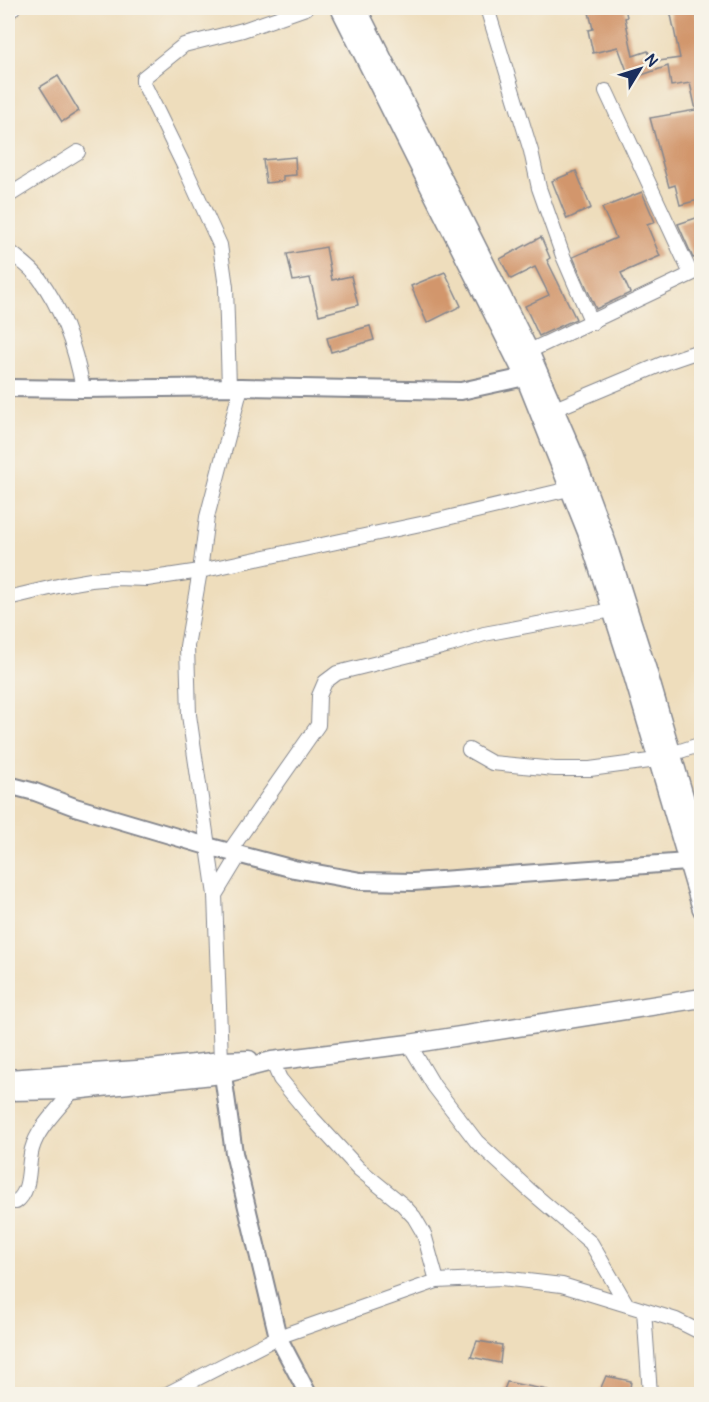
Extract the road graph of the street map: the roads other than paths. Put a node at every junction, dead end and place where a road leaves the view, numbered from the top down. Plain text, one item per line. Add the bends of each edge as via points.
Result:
1 (306, 8) edge
2 (340, 8) edge
3 (357, 8) edge
4 (487, 8) edge
5 (606, 92) dead end
6 (78, 152) dead end
7 (8, 196) edge
8 (8, 250) edge
9 (696, 271) edge
10 (592, 322) junction
11 (702, 350) edge
12 (523, 354) junction
13 (532, 375) junction
14 (235, 387) junction
15 (8, 388) edge
16 (83, 389) junction
17 (555, 409) junction
18 (569, 489) junction
19 (201, 571) junction
20 (8, 598) edge
21 (612, 610) junction
22 (702, 744) edge
23 (469, 750) dead end
24 (664, 757) junction
25 (8, 785) edge
26 (207, 846) junction
27 (234, 853) junction
28 (694, 860) edge
29 (215, 895) junction
30 (702, 909) edge
31 (702, 998) edge
32 (409, 1044) junction
33 (272, 1061) junction
34 (221, 1068) junction
35 (8, 1079) edge
36 (73, 1090) junction
37 (8, 1091) edge
38 (8, 1201) edge
39 (437, 1281) junction
40 (627, 1305) junction
41 (644, 1310) junction
42 (702, 1333) edge
43 (278, 1337) junction
44 (167, 1395) edge
45 (308, 1395) edge
46 (650, 1395) edge

1 - 14 street via 184,45 143,82 220,245
2 - 12 main road
3 - 12 main road
4 - 10 street via 539,188
5 - 9 street
6 - 7 street
8 - 16 street via 39,278 62,318
9 - 10 street
10 - 12 street
11 - 17 street
12 - 13 main road
13 - 14 street via 461,391
13 - 17 main road
13 - 18 main road
14 - 16 street
14 - 19 street via 207,516
15 - 16 street
17 - 24 main road via 607,544
18 - 19 street
18 - 21 main road
19 - 20 street via 147,579 91,580
19 - 26 street via 187,646 189,715
21 - 24 main road
21 - 27 street via 484,634 337,673 325,682 319,696 318,725
22 - 24 street
23 - 24 street via 492,763 555,769 590,769
24 - 28 main road
25 - 26 street
26 - 27 street
26 - 29 street
27 - 28 street via 361,881 413,882
27 - 29 street
28 - 30 main road
29 - 34 street
31 - 32 main road
32 - 33 main road
32 - 40 street via 434,1086 477,1142 591,1242
33 - 34 main road
33 - 39 street via 280,1079 313,1119 359,1169 414,1217 424,1234
34 - 35 main road
34 - 36 main road
34 - 43 street via 234,1153
36 - 37 main road
36 - 38 street via 33,1147 24,1196 16,1202
39 - 40 street via 501,1278 562,1285
39 - 43 street
40 - 41 street
41 - 42 street
41 - 46 street
43 - 44 street
43 - 45 street

